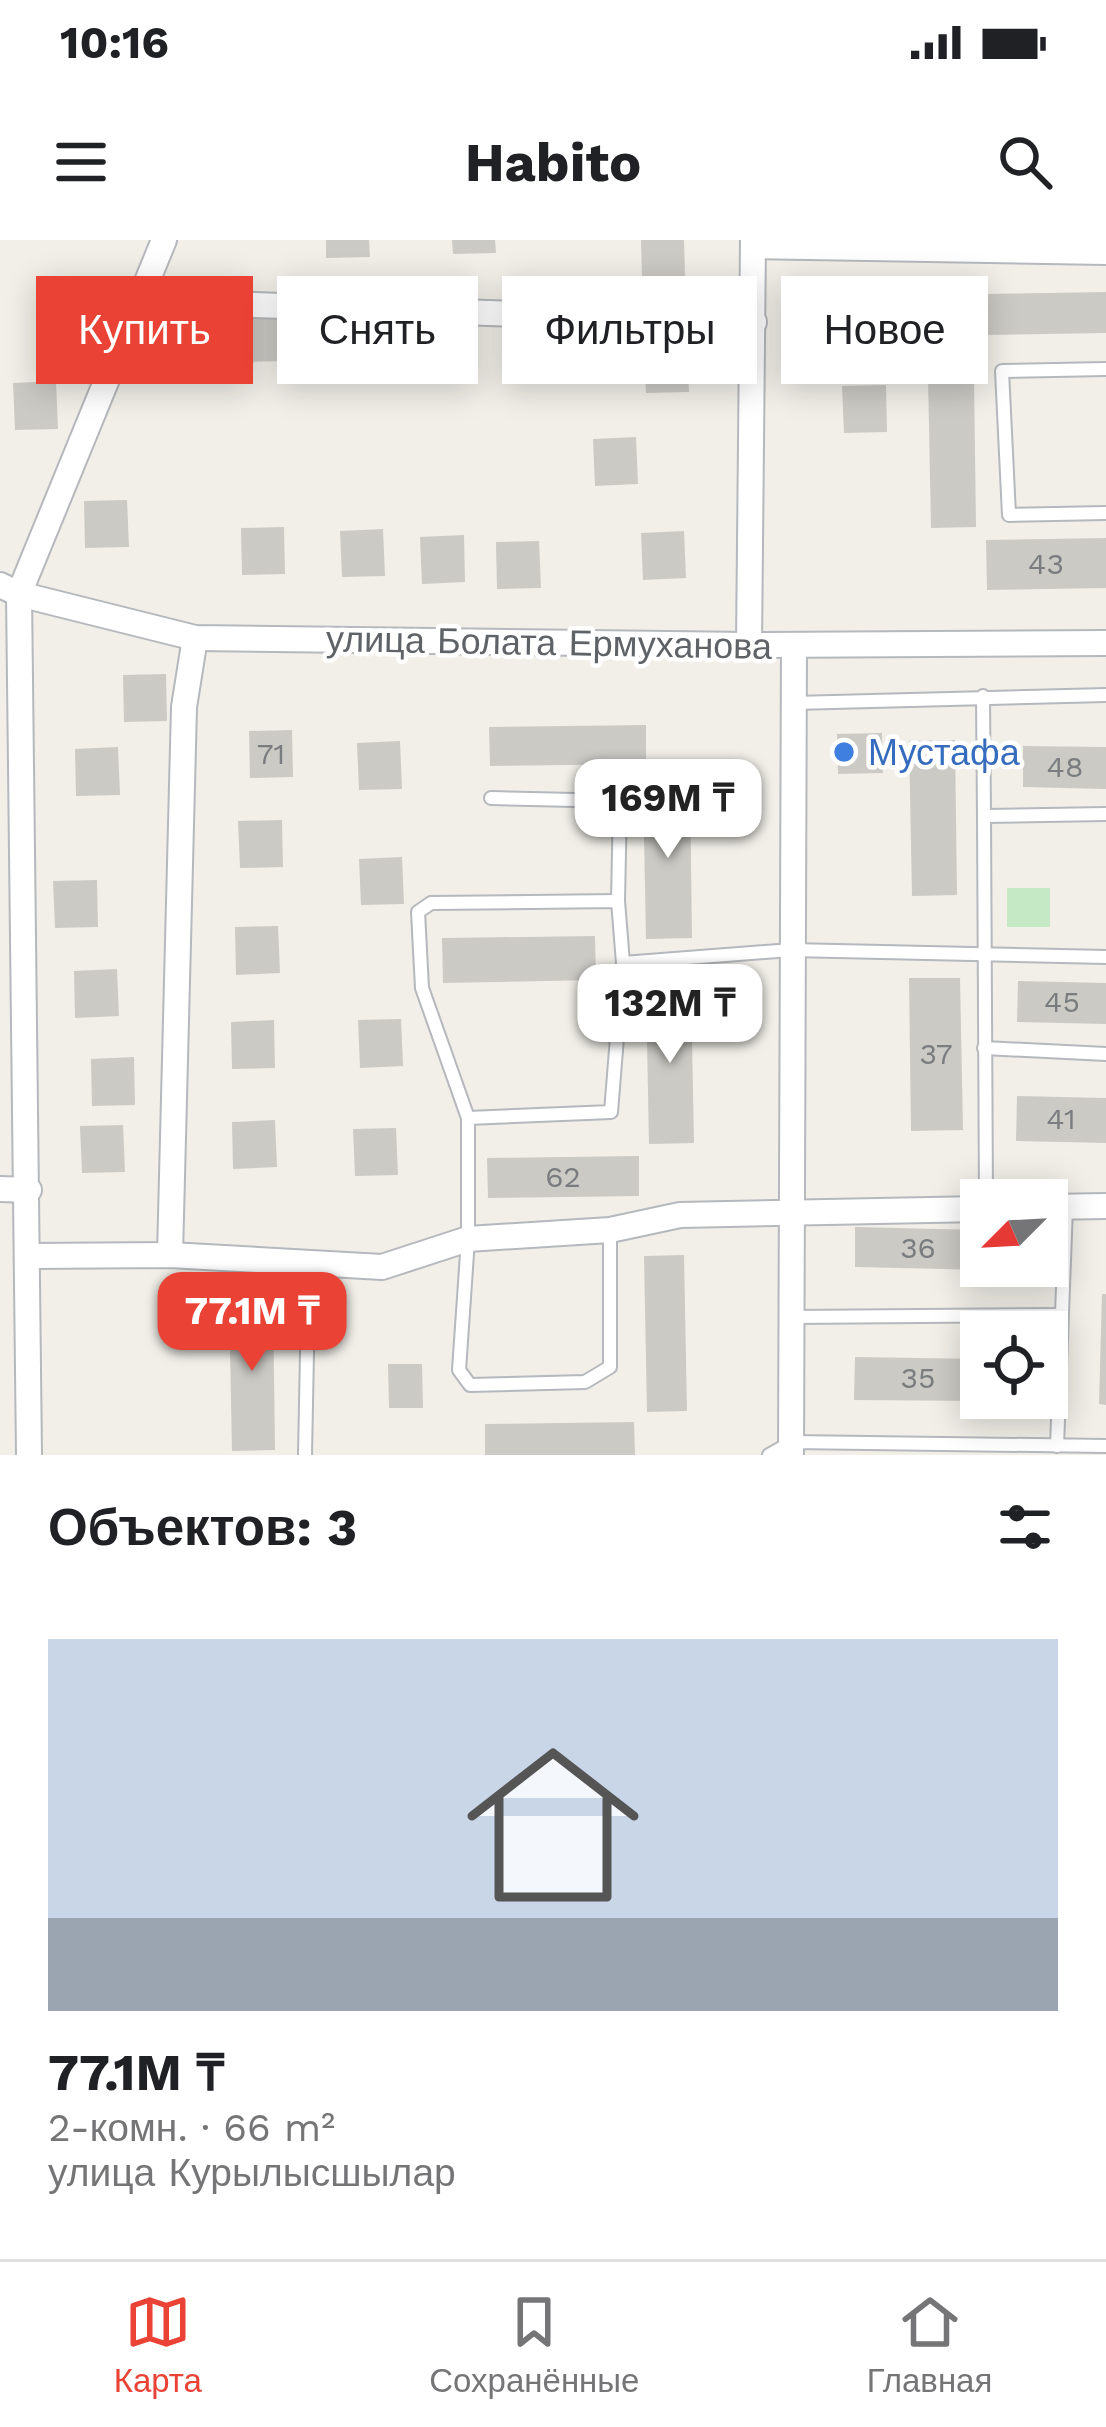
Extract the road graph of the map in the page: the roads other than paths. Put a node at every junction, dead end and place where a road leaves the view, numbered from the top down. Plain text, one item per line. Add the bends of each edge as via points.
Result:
1 (164, 240) edge
2 (754, 243) edge
3 (1106, 252) edge
4 (149, 276) edge
5 (754, 276) edge
6 (253, 305) edge
7 (502, 313) edge
8 (1106, 369) edge
9 (102, 384) edge
10 (753, 384) edge
11 (1106, 513) edge
12 (10, 590) edge
13 (195, 638) junction
14 (1106, 643) edge
15 (748, 645) junction
16 (794, 645) junction
17 (1106, 694) edge
18 (983, 696) junction
19 (793, 703) junction
20 (491, 798) dead end
21 (1106, 814) edge
22 (984, 816) junction
23 (618, 901) junction
24 (791, 950) junction
25 (983, 953) junction
26 (1106, 957) edge
27 (623, 963) junction
28 (984, 1048) junction
29 (1106, 1054) edge
30 (468, 1118) junction
31 (986, 1179) edge
32 (0, 1189) edge
33 (29, 1190) junction
34 (1106, 1206) edge
35 (1068, 1207) edge
36 (960, 1209) edge
37 (790, 1213) junction
38 (610, 1230) junction
39 (468, 1239) junction
40 (170, 1255) junction
41 (29, 1256) junction
42 (308, 1301) dead end
43 (960, 1316) edge
44 (789, 1317) junction
45 (1059, 1419) edge
46 (1058, 1446) junction
47 (1106, 1446) edge
48 (792, 1449) edge
49 (1036, 1450) edge
50 (29, 1455) edge
51 (305, 1455) edge
52 (769, 1455) edge

1 - 4 street
2 - 3 street
2 - 5 street
6 - 7 street
8 - 11 lane via 1002,370 1009,515
9 - 12 street
10 - 15 street
12 - 13 street, улица Болата Ермуханова
12 - 33 street
13 - 15 street, улица Болата Ермуханова
13 - 40 street via 184,707
14 - 16 street, улица Болата Ермуханова
15 - 16 street, улица Болата Ермуханова
16 - 19 street
17 - 18 lane
18 - 19 lane
18 - 22 lane
19 - 24 street
20 - 23 lane via 620,801
21 - 22 lane
22 - 25 lane
23 - 27 lane
23 - 30 lane via 431,903 418,912 422,988
24 - 25 lane
24 - 27 lane
24 - 37 street
25 - 26 lane
25 - 28 lane
27 - 30 lane via 611,1112
28 - 29 lane
28 - 31 lane
30 - 39 lane
32 - 33 street
33 - 41 street
34 - 35 street
36 - 37 street
37 - 38 street via 680,1215
37 - 44 street
38 - 39 street
38 - 39 lane via 610,1367 585,1382 462,1380
39 - 40 street via 382,1267
40 - 41 street
41 - 50 street
42 - 51 lane
43 - 44 lane
44 - 48 street
45 - 46 lane
46 - 47 lane
46 - 49 lane
48 - 49 lane
48 - 52 lane

